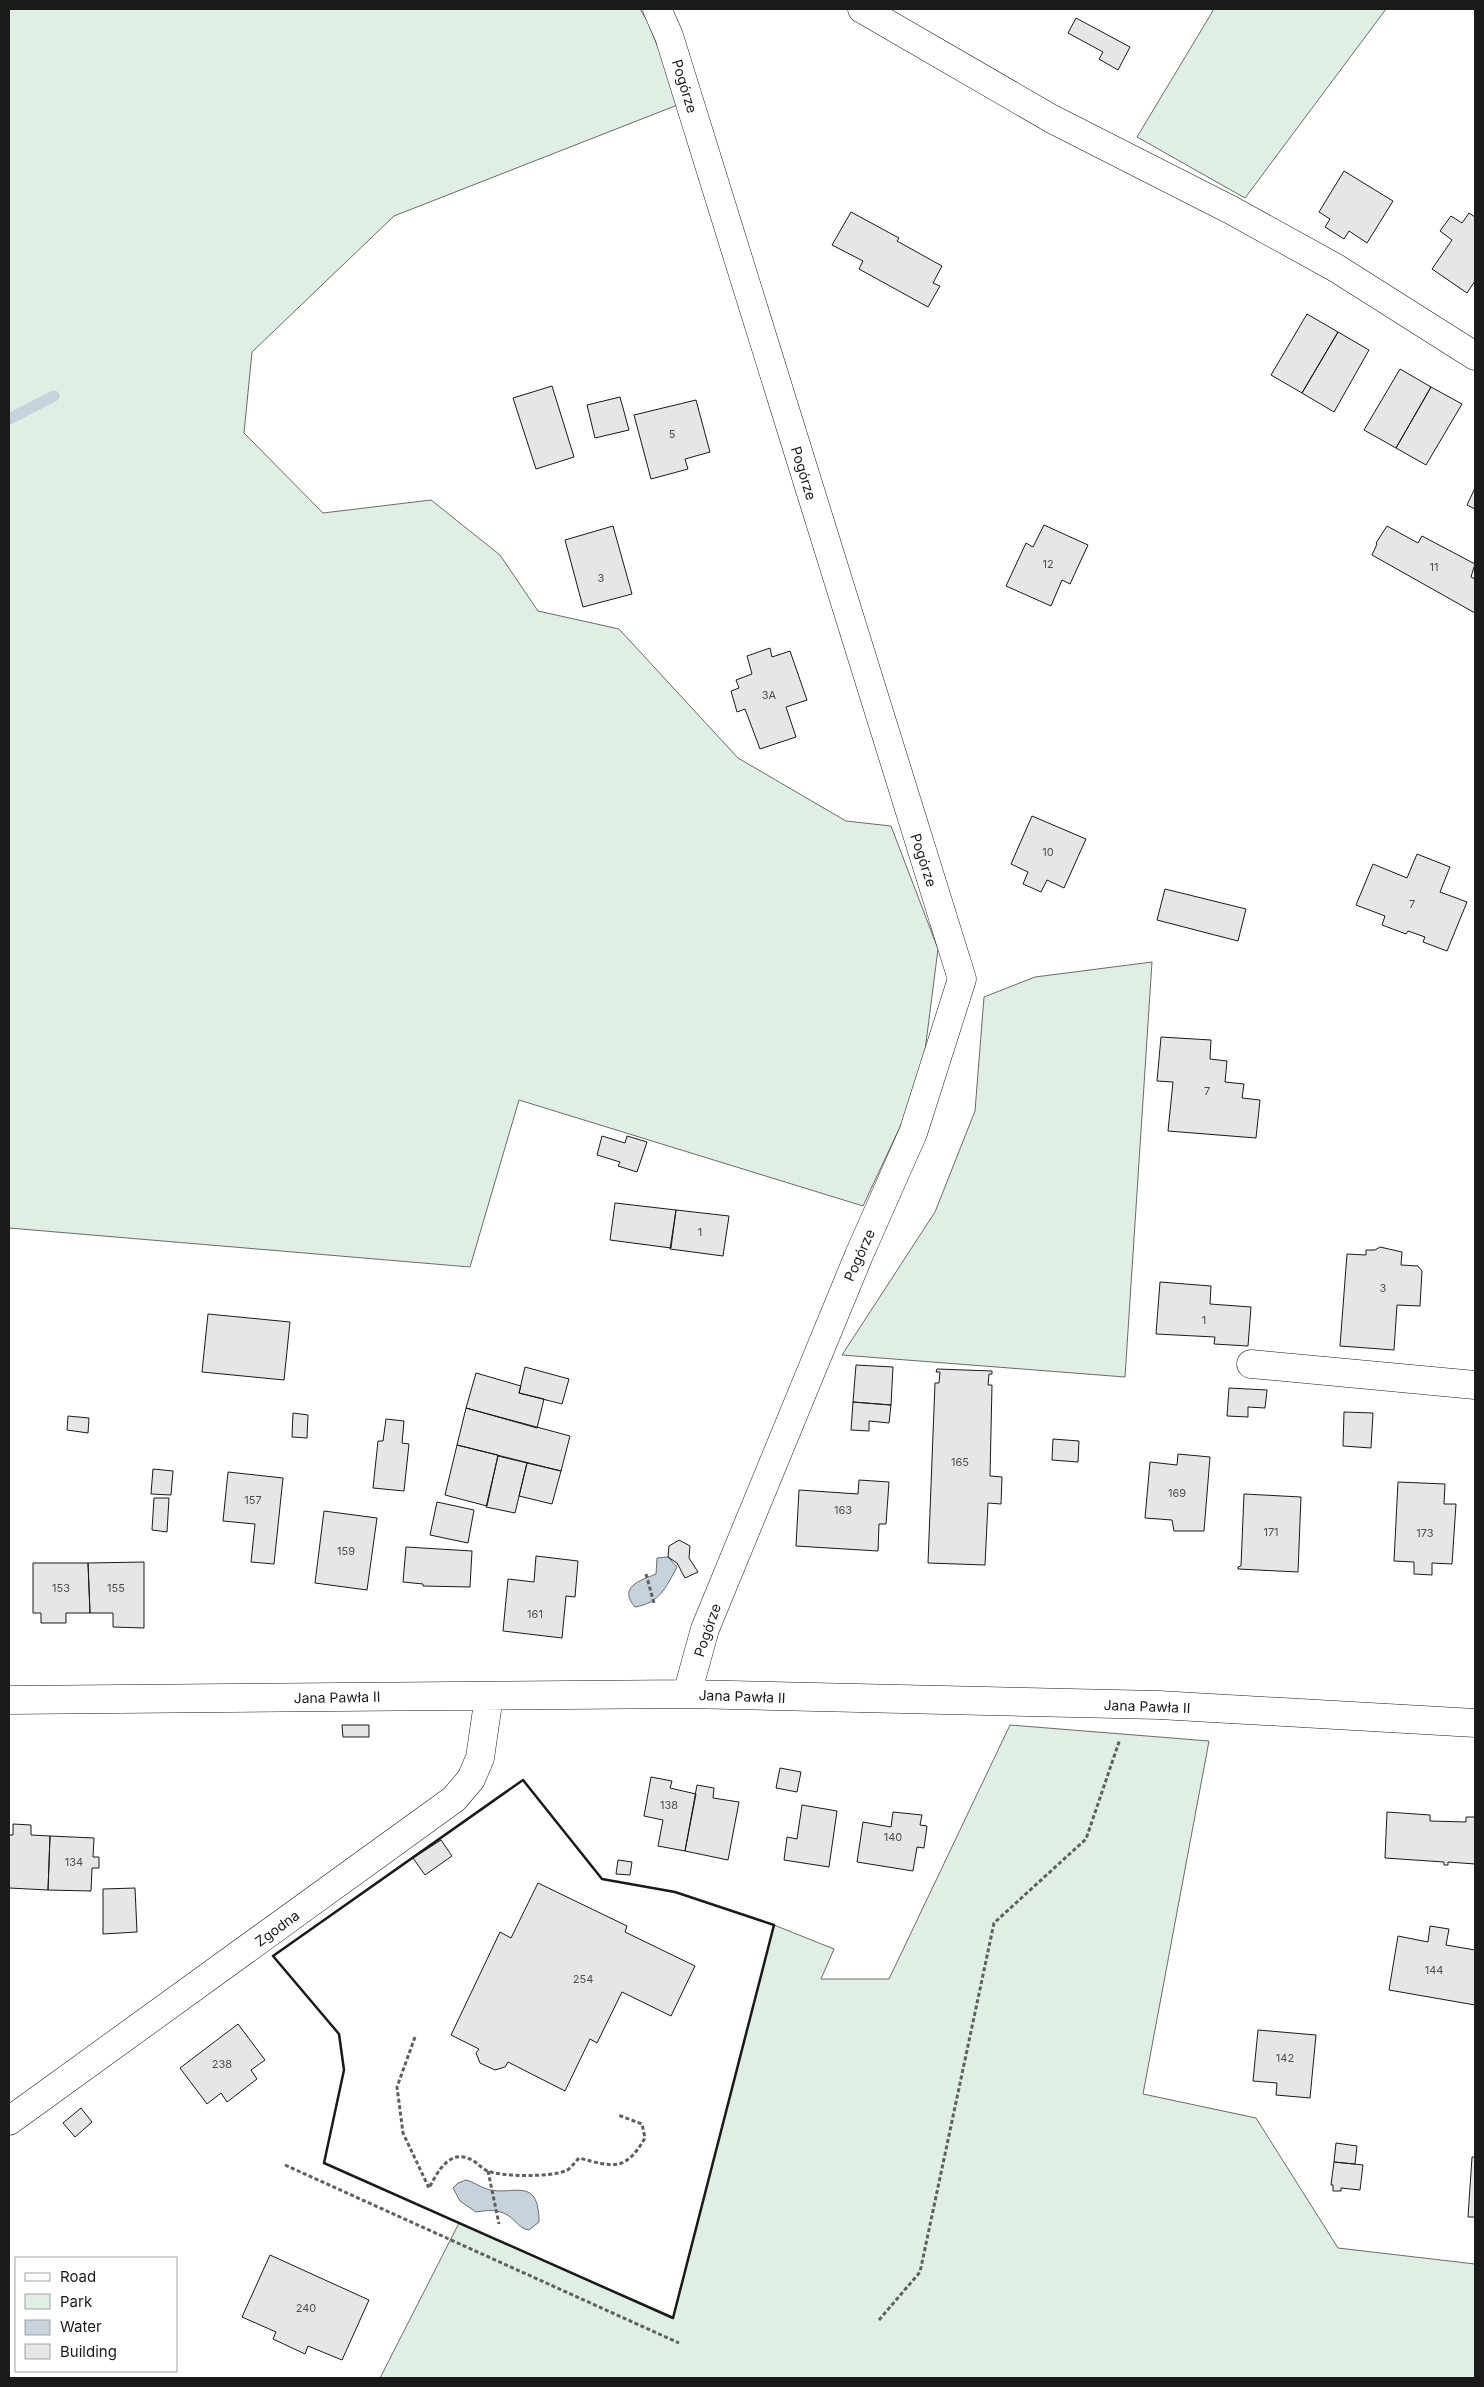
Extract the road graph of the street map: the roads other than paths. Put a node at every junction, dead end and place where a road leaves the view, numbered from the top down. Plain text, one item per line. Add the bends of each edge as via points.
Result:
1 (657, 9) edge
2 (862, 9) edge
3 (1475, 356) edge
4 (1251, 1364) dead end
5 (1475, 1385) edge
6 (687, 1694) junction
7 (488, 1696) junction
8 (9, 1700) edge
9 (1475, 1723) edge
10 (9, 2121) edge

1 - 6 street, Pogórze via 669,36 962,979 913,1133 858,1255 705,1629
2 - 3 street via 1052,119 1231,210 1336,268
4 - 5 street
6 - 7 street, Jana Pawła II
6 - 9 street, Jana Pawła II via 1131,1705
7 - 8 street, Jana Pawła II
7 - 10 street, Zgodna via 480,1758 471,1779 454,1799

